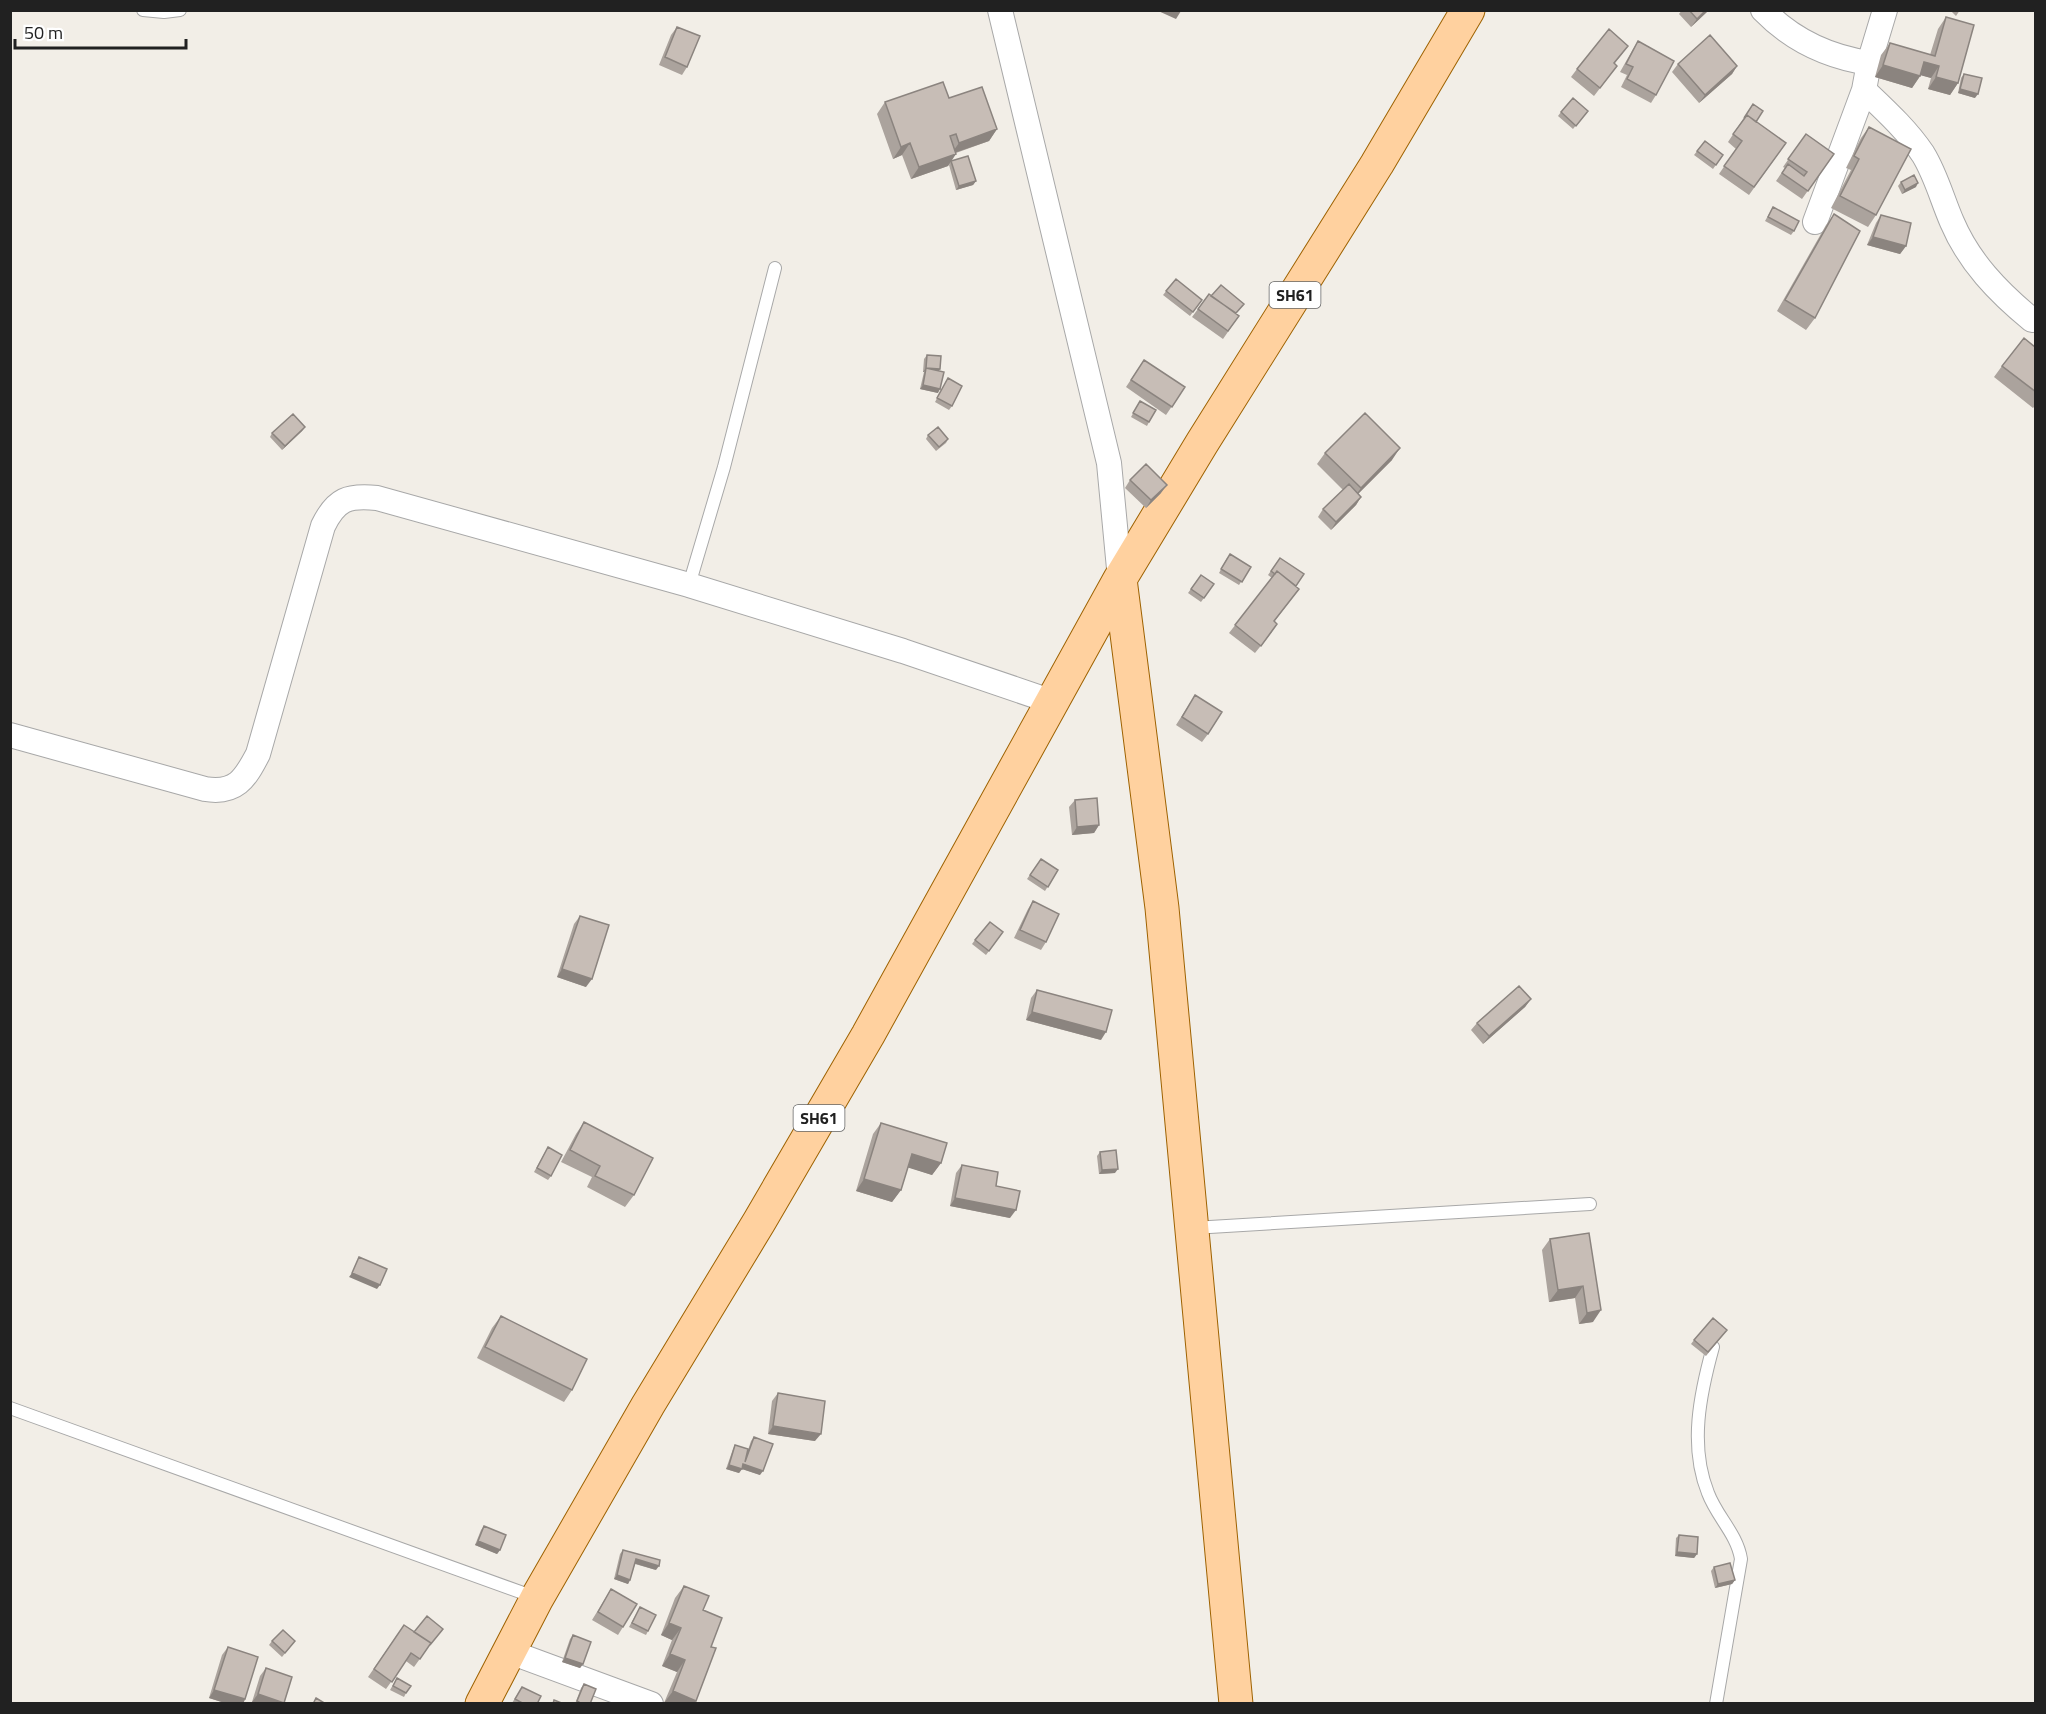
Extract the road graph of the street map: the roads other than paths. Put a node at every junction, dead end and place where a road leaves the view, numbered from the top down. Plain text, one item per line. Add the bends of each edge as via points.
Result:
1 (143, 10) edge
2 (180, 10) edge
3 (1000, 10) edge
4 (1468, 10) edge
5 (1764, 10) edge
6 (1885, 10) edge
7 (1869, 63) junction
8 (1864, 90) junction
9 (1815, 222) dead end
10 (775, 268) dead end
11 (2032, 320) dead end
12 (1120, 579) junction
13 (689, 585) junction
14 (1053, 702) junction
15 (10, 735) edge
16 (1590, 1204) dead end
17 (1192, 1228) junction
18 (1713, 1347) edge
19 (10, 1408) edge
20 (537, 1598) junction
21 (510, 1652) junction
22 (482, 1704) edge
23 (651, 1704) edge
24 (1236, 1704) edge
25 (1716, 1704) edge

1 - 2 lane
3 - 12 street via 1109,463
4 - 12 main road, SH61
5 - 7 street via 1794,36 1827,52
6 - 7 street
7 - 8 street
8 - 9 street
8 - 11 street via 1923,154 1960,238 1983,274
10 - 13 lane
12 - 14 main road, SH61
12 - 17 main road via 1162,908
13 - 14 street
13 - 15 street via 377,498 347,498 330,513 323,526 258,754 249,771 230,789 205,789
14 - 20 main road, SH61 via 862,1044
16 - 17 lane
17 - 24 main road
18 - 25 lane via 1700,1399 1700,1455 1708,1493 1735,1538 1741,1559
19 - 20 lane
20 - 21 main road, SH61
21 - 22 main road, SH61
21 - 23 street

